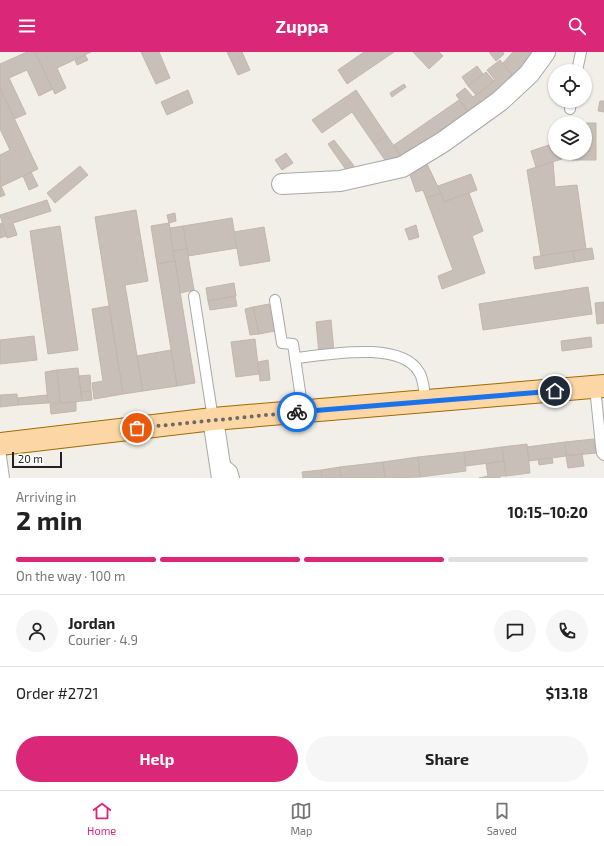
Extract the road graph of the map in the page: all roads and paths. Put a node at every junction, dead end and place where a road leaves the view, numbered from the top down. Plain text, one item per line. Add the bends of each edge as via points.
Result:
1 (545, 52) edge
2 (581, 52) edge
3 (578, 64) edge
4 (282, 184) dead end
5 (194, 296) dead end
6 (275, 300) dead end
7 (295, 358) junction
8 (599, 386) edge
9 (426, 402) junction
10 (303, 412) junction
11 (213, 419) junction
12 (0, 444) edge
13 (0, 449) edge
14 (604, 455) edge
15 (221, 470) edge
16 (4, 478) edge
17 (234, 478) edge

1 - 4 street via 529,74 500,101 443,142 402,167 340,181
2 - 3 lane
5 - 11 lane
6 - 7 lane via 282,343 293,344
7 - 9 lane via 372,352 392,354 408,361 420,373
7 - 10 lane
8 - 9 main road
8 - 14 lane
9 - 10 main road
10 - 11 main road
11 - 12 main road
11 - 15 street
13 - 16 lane
15 - 17 lane via 232,471

